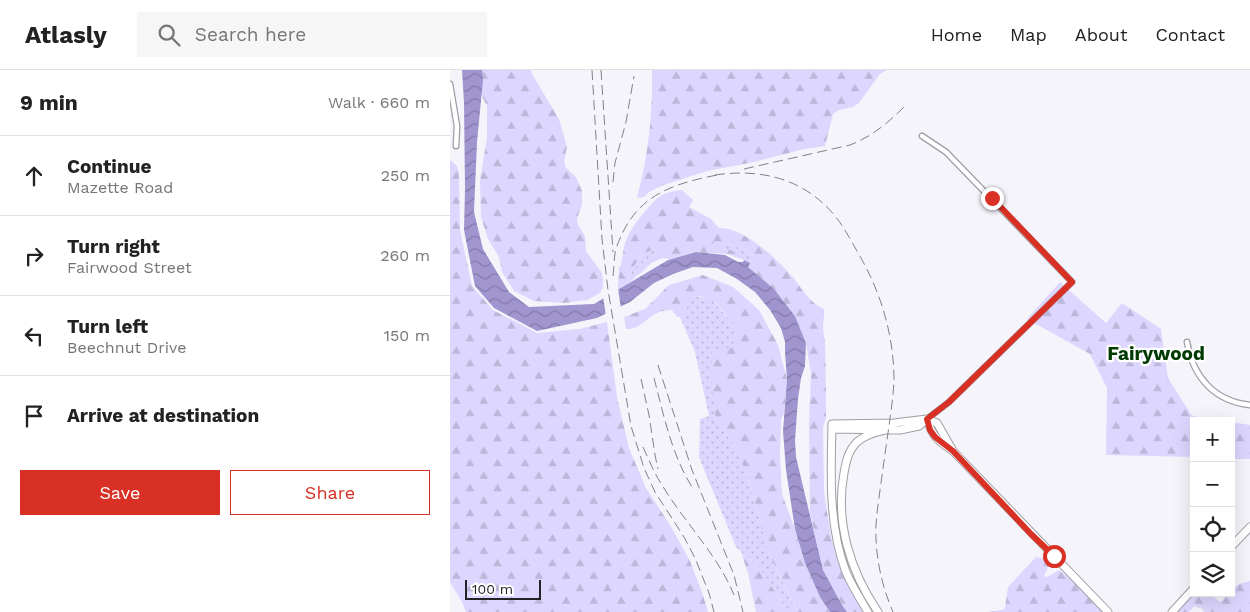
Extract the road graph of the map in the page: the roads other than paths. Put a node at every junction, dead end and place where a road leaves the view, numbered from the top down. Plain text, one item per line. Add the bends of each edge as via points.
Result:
1 (450, 84) edge
2 (922, 136) dead end
3 (456, 146) dead end
4 (1187, 342) dead end
5 (1250, 404) edge
6 (927, 419) junction
7 (832, 427) junction
8 (885, 430) junction
9 (1250, 527) edge
10 (1235, 544) edge
11 (1190, 592) edge
12 (868, 612) edge
13 (878, 612) edge
14 (1108, 612) edge
15 (1172, 612) edge

1 - 3 street via 457,126
2 - 6 street via 946,152 1072,282 949,402
4 - 5 street via 1191,361 1209,387 1234,402
6 - 7 street
6 - 8 street via 915,428
6 - 14 street via 937,423 953,451
7 - 8 street
7 - 12 street via 832,505 836,536 846,572
8 - 13 street via 866,436 853,447 841,489 842,520 848,549 860,583
9 - 10 street
11 - 15 street

